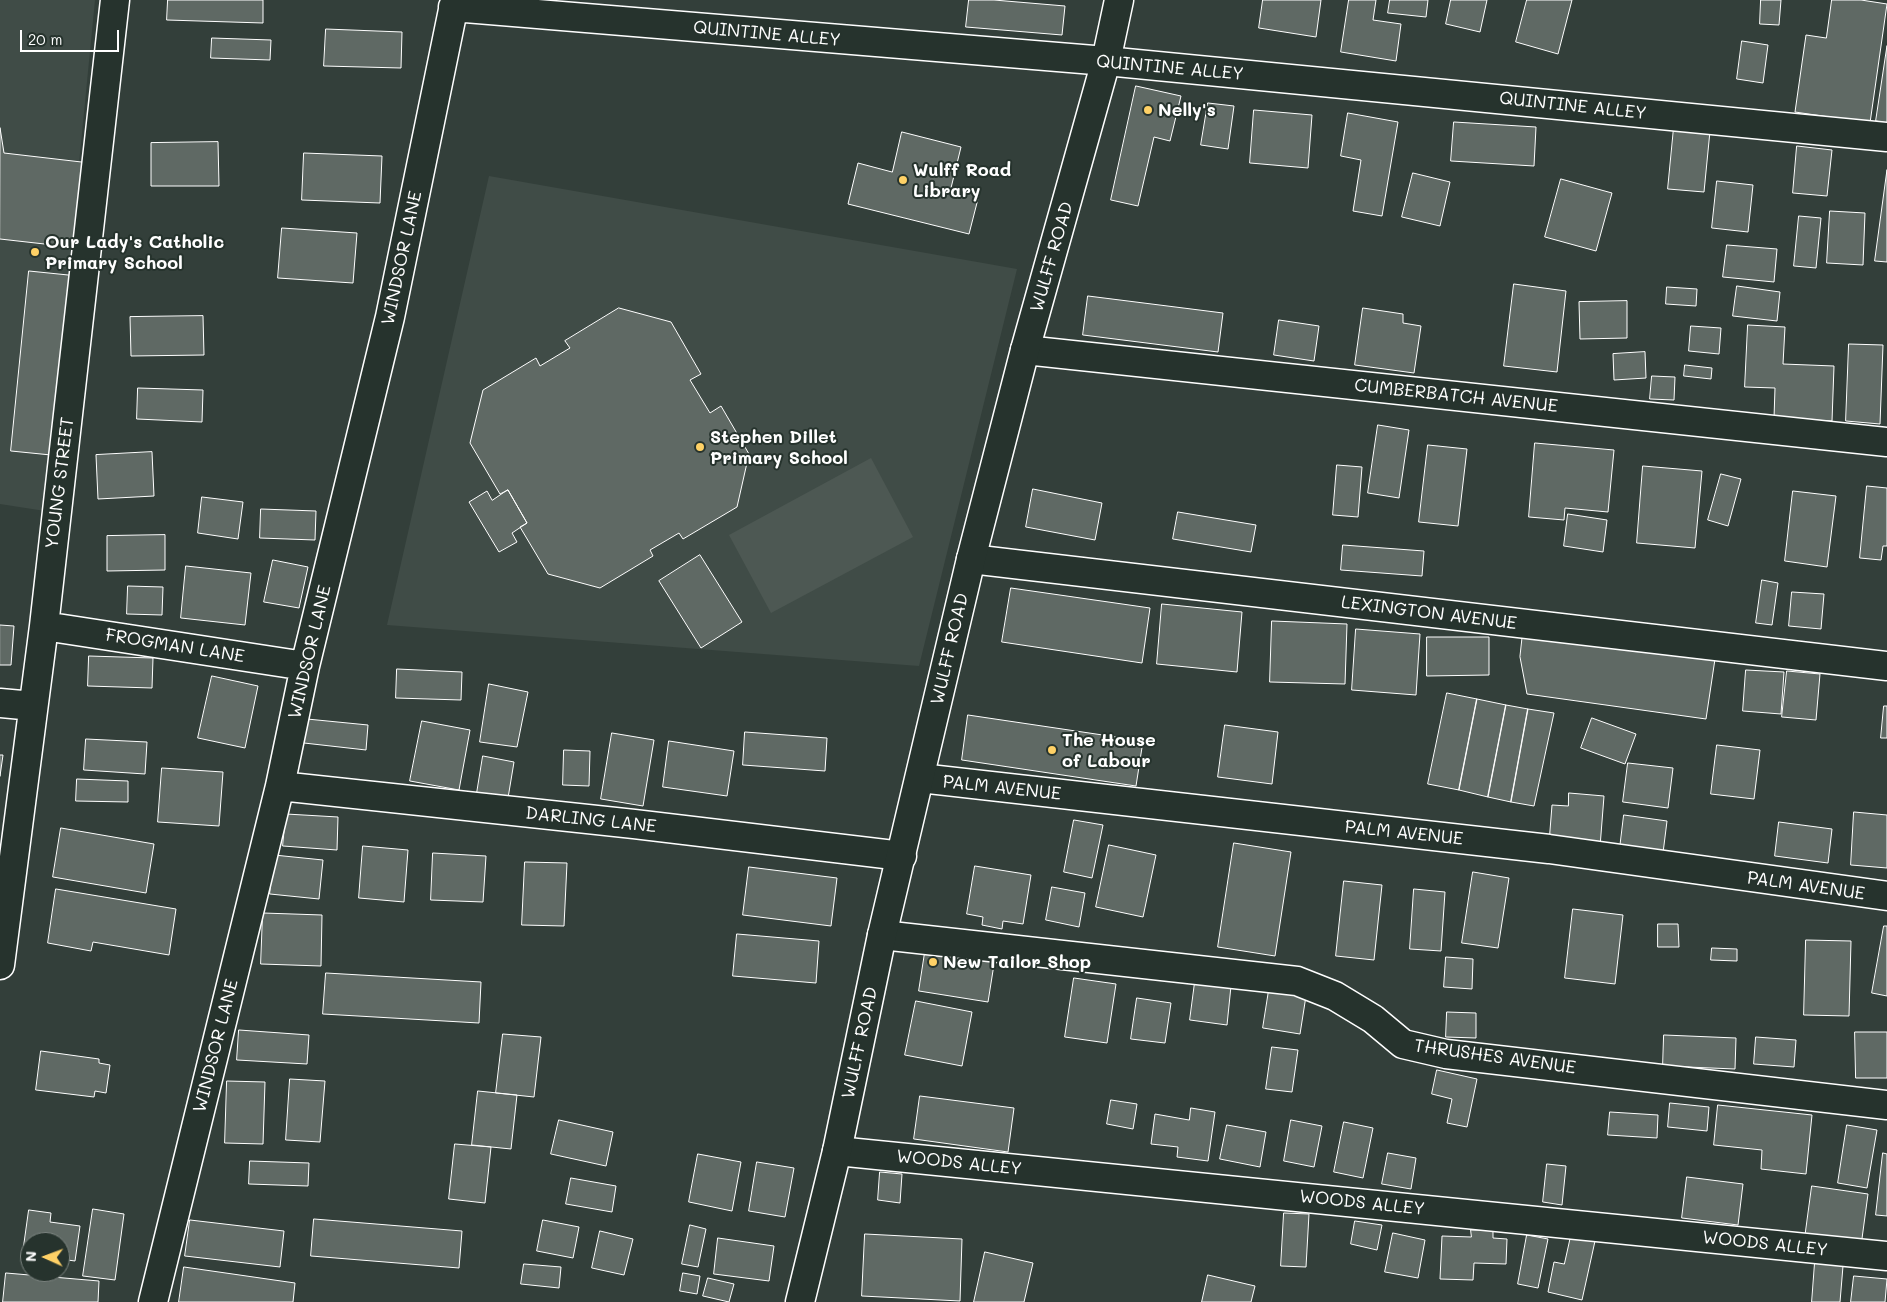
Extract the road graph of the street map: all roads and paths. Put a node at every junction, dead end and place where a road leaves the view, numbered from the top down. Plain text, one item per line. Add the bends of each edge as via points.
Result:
1 (115, 0) edge
2 (1118, 0) edge
3 (454, 4) edge
4 (1106, 61) junction
5 (1887, 137) edge
6 (1025, 350) junction
7 (1887, 442) edge
8 (971, 560) junction
9 (44, 626) junction
10 (306, 666) junction
11 (1887, 666) edge
12 (0, 703) edge
13 (34, 706) junction
14 (920, 778) junction
15 (280, 786) junction
16 (902, 856) junction
17 (1887, 896) edge
18 (882, 935) junction
19 (0, 965) edge
20 (1887, 1105) edge
21 (837, 1151) junction
22 (1887, 1256) edge
23 (153, 1302) edge
24 (800, 1302) edge

1 - 9 street, YOUNG STREET
2 - 4 street, WULFF ROAD
3 - 4 street, QUINTINE ALLEY
3 - 10 street, WINDSOR LANE via 390,317
4 - 5 street, QUINTINE ALLEY
4 - 6 street, WULFF ROAD
6 - 7 street, CUMBERBATCH AVENUE
6 - 8 street, WULFF ROAD
8 - 11 street, LEXINGTON AVENUE
8 - 14 street, WULFF ROAD
9 - 10 street, FROGMAN LANE
9 - 13 street, YOUNG STREET
10 - 15 street, WINDSOR LANE
12 - 13 street
13 - 19 street, YOUNG STREET
14 - 16 street, WULFF ROAD
14 - 17 street, PALM AVENUE via 1549,850
15 - 16 street, DARLING LANE
15 - 23 street, WINDSOR LANE
16 - 18 street, WULFF ROAD
18 - 20 street, THRUSHES AVENUE via 1297,981 1335,996 1373,1019 1403,1044 1446,1054
18 - 21 street, WULFF ROAD
21 - 22 street, WOODS ALLEY
21 - 24 street, WULFF ROAD

